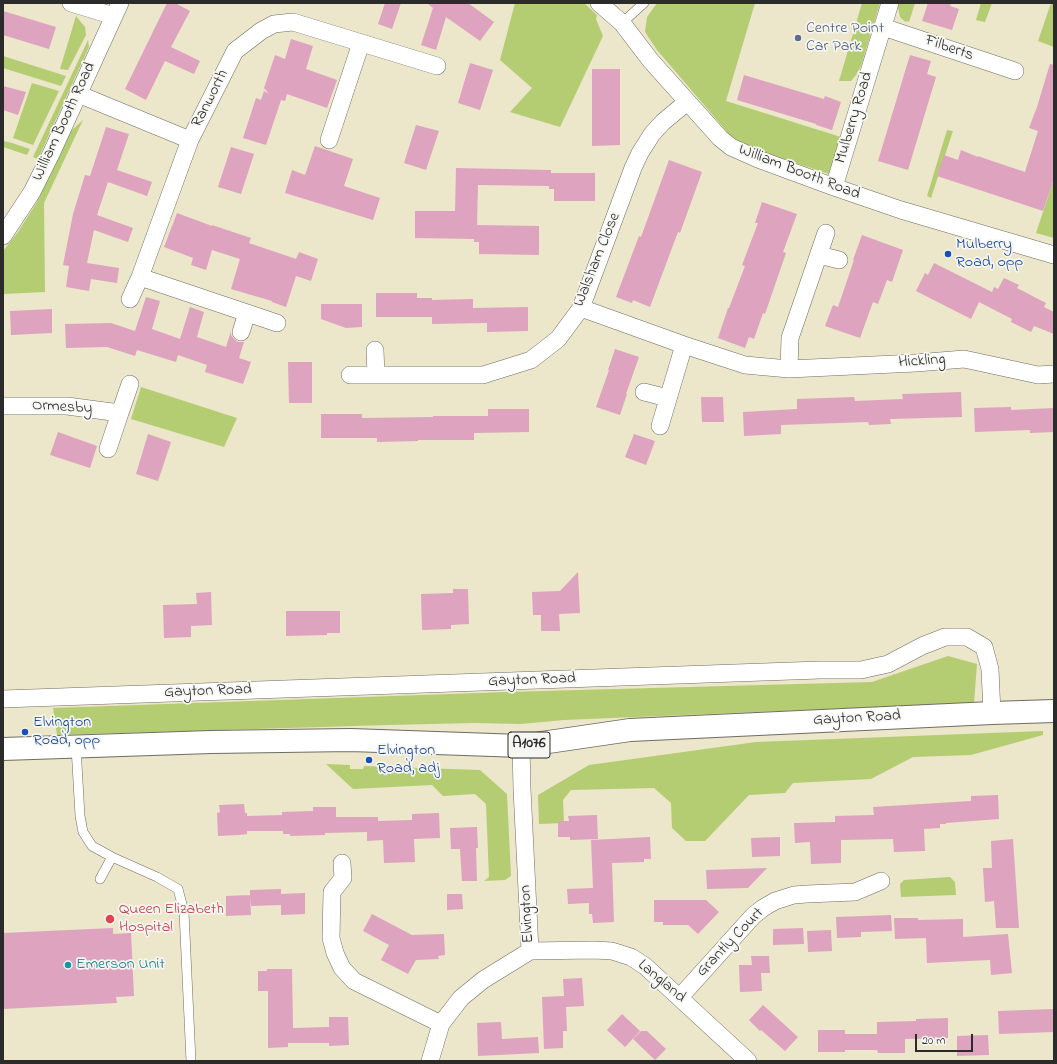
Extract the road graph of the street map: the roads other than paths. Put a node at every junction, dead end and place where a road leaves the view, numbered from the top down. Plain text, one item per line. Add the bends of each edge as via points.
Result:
1 (71, 3) edge
2 (599, 3) edge
3 (644, 3) edge
4 (890, 3) edge
5 (117, 10) edge
6 (622, 24) junction
7 (883, 27) junction
8 (361, 43) junction
9 (437, 66) dead end
10 (1015, 71) dead end
11 (78, 94) junction
12 (687, 102) junction
13 (190, 140) junction
14 (329, 140) dead end
15 (834, 188) junction
16 (826, 233) dead end
17 (3, 236) edge
18 (819, 255) junction
19 (1054, 255) edge
20 (839, 260) dead end
21 (140, 277) junction
22 (130, 299) dead end
23 (581, 308) junction
24 (247, 313) junction
25 (277, 323) dead end
26 (241, 332) dead end
27 (684, 345) junction
28 (375, 350) dead end
29 (789, 369) junction
30 (1054, 374) edge
31 (350, 375) dead end
32 (376, 375) junction
33 (130, 384) dead end
34 (644, 392) dead end
35 (668, 398) junction
36 (3, 406) edge
37 (120, 413) junction
38 (660, 426) dead end
39 (108, 449) dead end
40 (3, 699) edge
41 (1054, 711) edge
42 (992, 713) junction
43 (521, 746) junction
44 (76, 747) junction
45 (3, 749) edge
46 (112, 857) junction
47 (342, 863) dead end
48 (100, 879) dead end
49 (881, 881) dead end
50 (530, 951) junction
51 (680, 997) junction
52 (441, 1024) junction
53 (191, 1061) edge
54 (430, 1061) edge
55 (748, 1061) edge

1 - 5 street
2 - 6 street, William Booth Road
3 - 6 lane
4 - 7 street, Mulberry Road
5 - 11 street, William Booth Road
6 - 12 street, William Booth Road
7 - 10 street, Filberts
7 - 15 street, Mulberry Road
8 - 9 street, Ranworth
8 - 13 street, Ranworth via 293,22 274,24 261,31 235,51
8 - 14 street
11 - 13 street
11 - 17 street, William Booth Road via 32,192
12 - 15 street, William Booth Road via 731,147
12 - 23 street, Walsham Close via 663,122 640,153
13 - 21 street, Ranworth
15 - 19 street, William Booth Road
16 - 18 street
18 - 20 street
18 - 29 street via 790,338
21 - 22 street, Ranworth
21 - 24 street
23 - 27 street, Hickling
23 - 32 street, Walsham Close via 558,339 531,360 483,375
24 - 25 street
24 - 26 street
27 - 29 street, Hickling via 745,365
27 - 35 street
28 - 32 street
29 - 30 street, Hickling via 964,359 1038,375
31 - 32 street, Walsham Close
33 - 37 street
34 - 35 street
35 - 38 street
36 - 37 street, Ormesby via 67,406
37 - 39 street
40 - 42 street, Gayton Road via 862,670 888,664 945,637 967,637 984,647 990,668
41 - 42 main road, Gayton Road / A1076
42 - 43 main road, Gayton Road / A1076 via 630,730
43 - 44 main road, Gayton Road / A1076 via 351,740
43 - 50 street, Elvington
44 - 45 main road, Gayton Road / A1076
44 - 46 lane via 83,832 92,846
46 - 48 lane
46 - 53 lane via 157,877 178,890 184,912
47 - 52 street via 342,878 332,892 331,938 342,968 354,981
49 - 51 street, Grantly Court via 856,892 794,895 775,901 753,916
50 - 51 street, Langland via 594,950 631,957
50 - 52 street, Elvington via 483,980 461,998
51 - 55 street, Langland
52 - 54 street, Elvington

